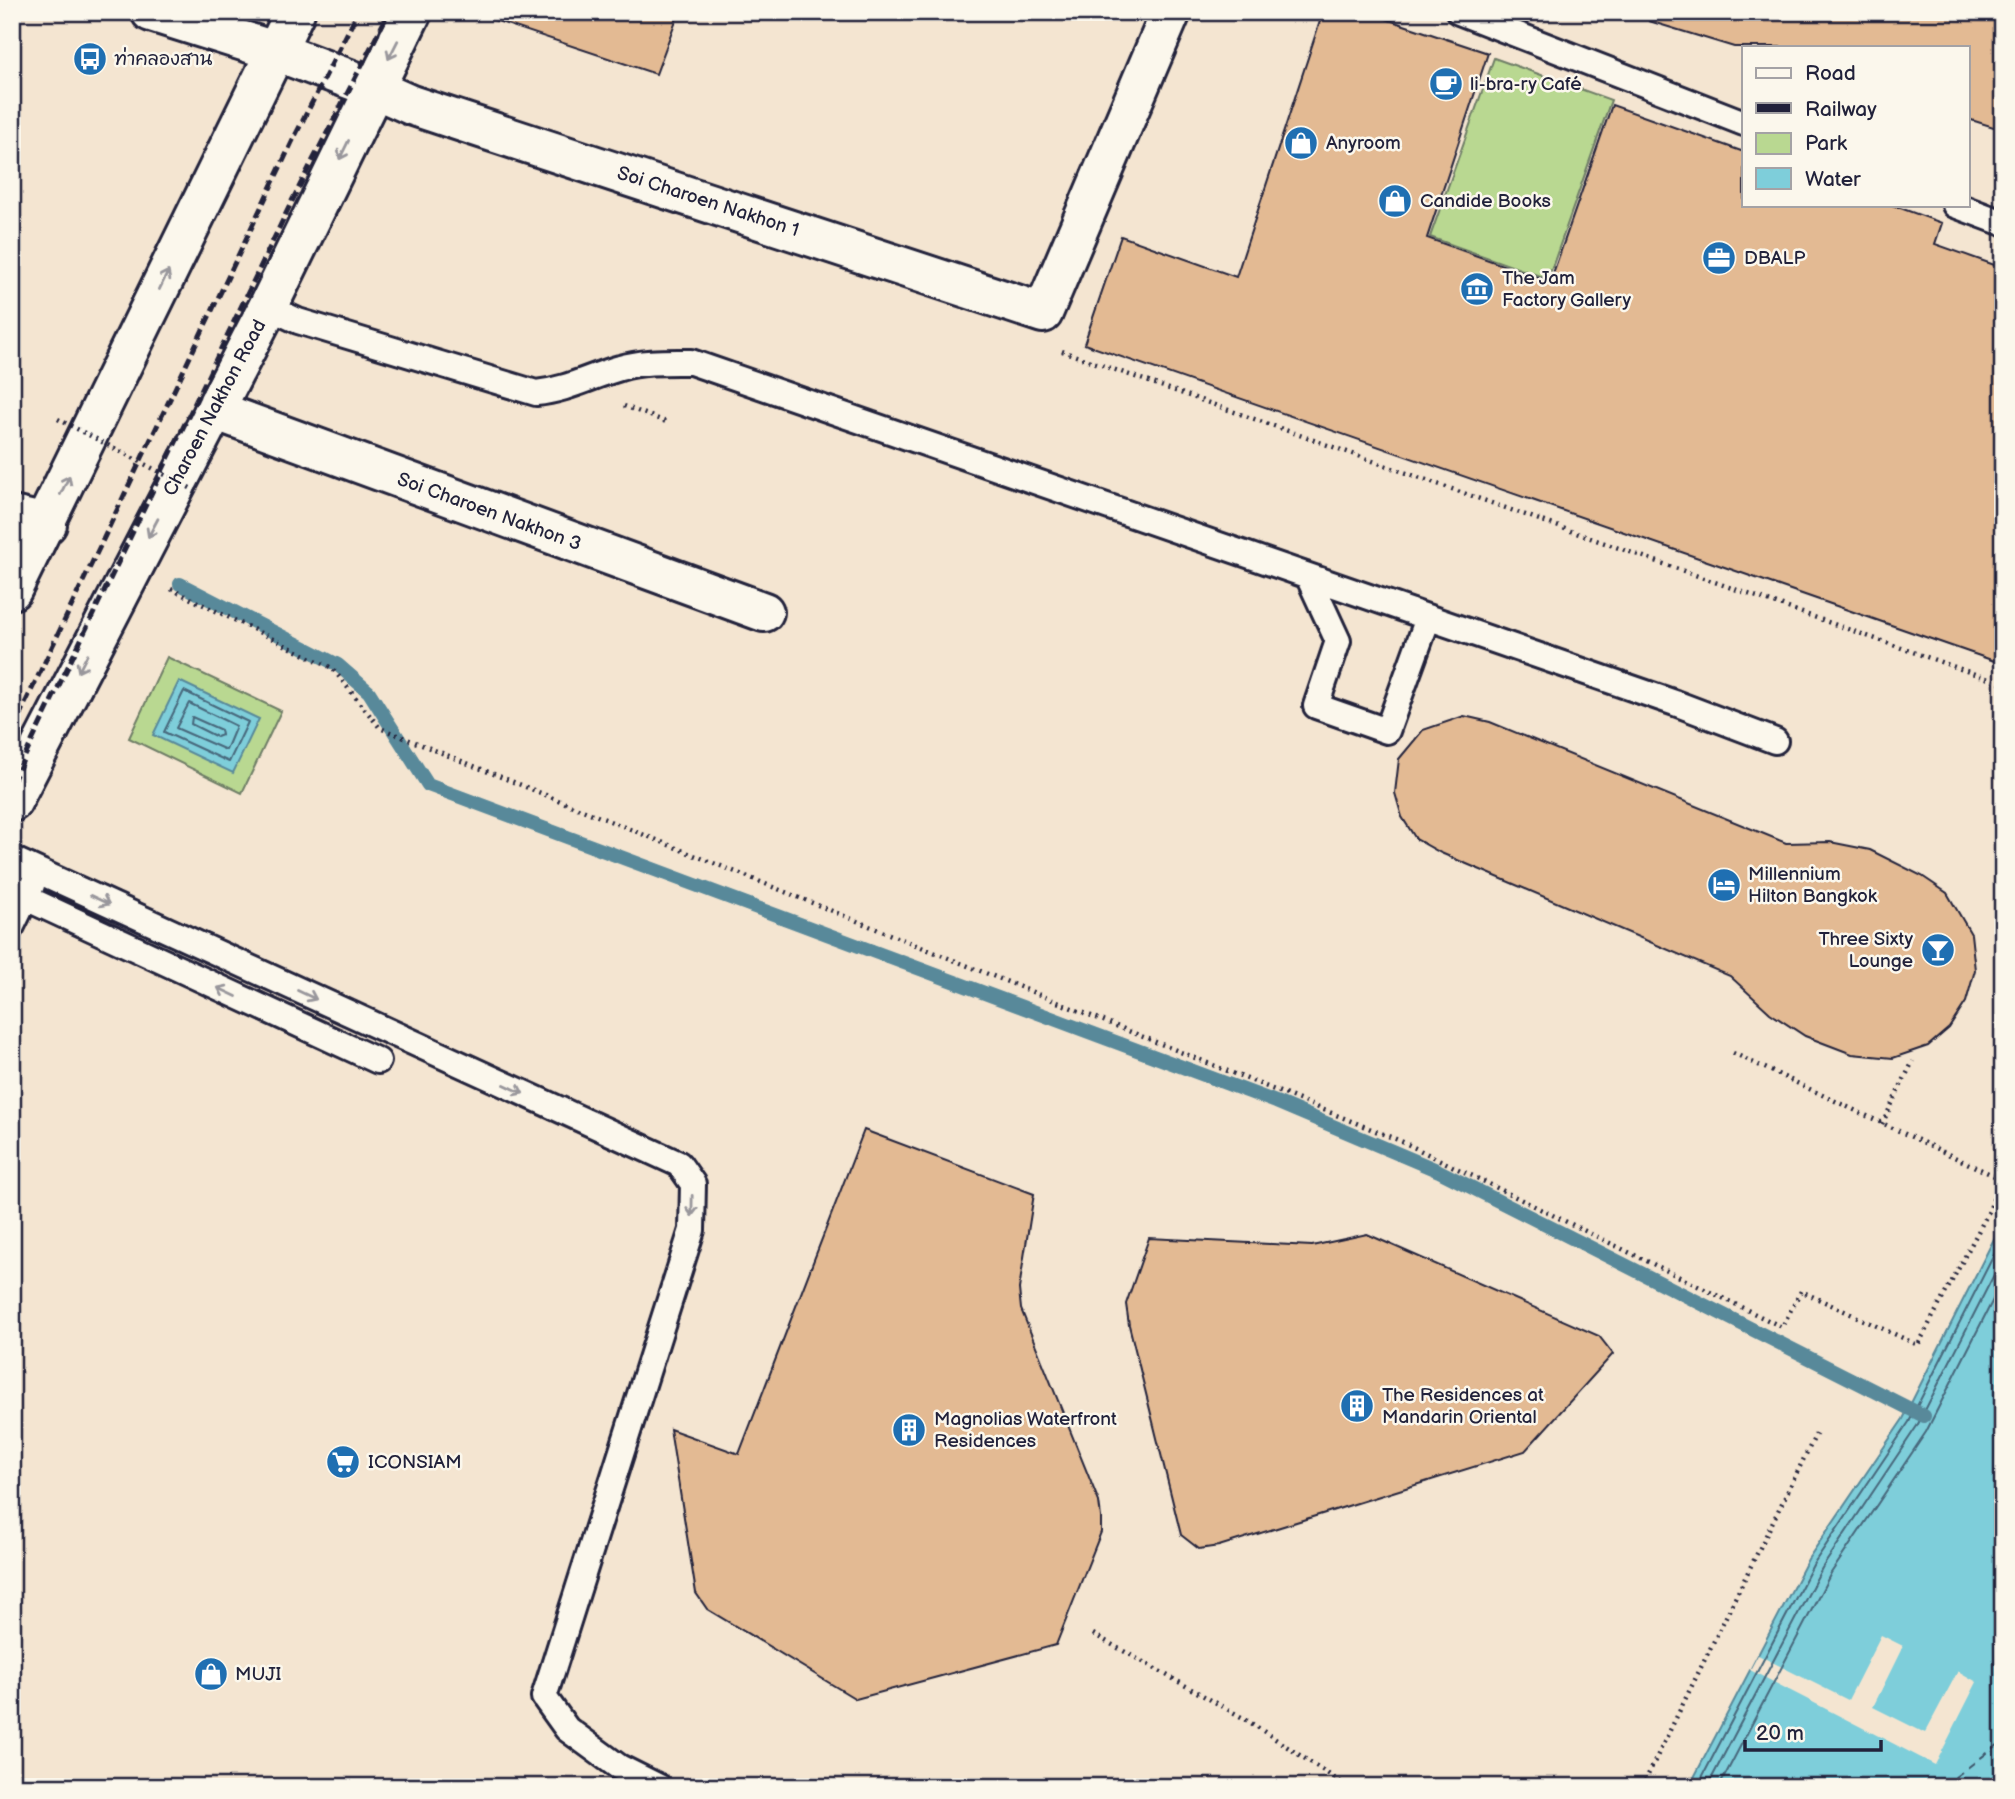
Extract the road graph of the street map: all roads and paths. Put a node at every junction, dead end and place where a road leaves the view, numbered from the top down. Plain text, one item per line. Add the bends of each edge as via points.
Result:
1 (151, 12) edge
2 (295, 12) edge
3 (412, 12) edge
4 (1171, 12) edge
5 (1459, 12) edge
6 (275, 51) junction
7 (373, 88) junction
8 (1742, 122) edge
9 (1958, 206) edge
10 (2003, 223) edge
11 (268, 307) junction
12 (1043, 313) junction
13 (214, 410) junction
14 (639, 414) dead end
15 (58, 419) dead end
16 (666, 422) dead end
17 (196, 491) dead end
18 (30, 520) edge
19 (1308, 576) junction
20 (164, 585) dead end
21 (12, 590) edge
22 (765, 612) dead end
23 (1428, 618) junction
24 (2003, 684) edge
25 (1774, 741) dead end
26 (12, 802) edge
27 (12, 859) edge
28 (38, 871) junction
29 (26, 898) junction
30 (12, 926) edge
31 (1733, 1053) dead end
32 (378, 1061) dead end
33 (1913, 1061) dead end
34 (1882, 1124) junction
35 (2002, 1176) edge
36 (1817, 1433) dead end
37 (1093, 1634) dead end
38 (659, 1787) edge
39 (1348, 1787) edge
40 (1642, 1787) edge

1 - 6 street, Soi Charoen Nakhon 1
2 - 6 street
3 -> 7 street, Charoen Nakhon Road
4 - 12 street
5 - 8 lane
6 - 7 street, Soi Charoen Nakhon 1
18 -> 6 street
7 -> 11 street, Charoen Nakhon Road
7 - 12 street, Soi Charoen Nakhon 1 via 411,105
9 - 10 lane
11 - 13 street, Charoen Nakhon Road
11 - 19 lane via 298,321 537,393 561,390 646,362 691,362
12 - 24 path via 1064,354
13 - 22 street, Soi Charoen Nakhon 3
13 -> 26 street, Charoen Nakhon Road
14 - 16 path
15 - 17 path, bridge
18 - 21 street
19 - 23 lane
19 - 23 lane via 1338,641 1316,706 1387,731
20 - 35 path via 332,668 380,728 1403,1142 1782,1326 1801,1291 1918,1345 1989,1211
23 - 25 lane
27 - 28 lane
28 - 29 lane
28 -> 38 lane via 679,1164 693,1184 692,1230 544,1697 567,1729 619,1767
29 - 30 lane
32 -> 29 lane
31 - 34 path
33 - 34 path
34 - 35 path
36 - 40 path
37 - 39 path via 1245,1720

